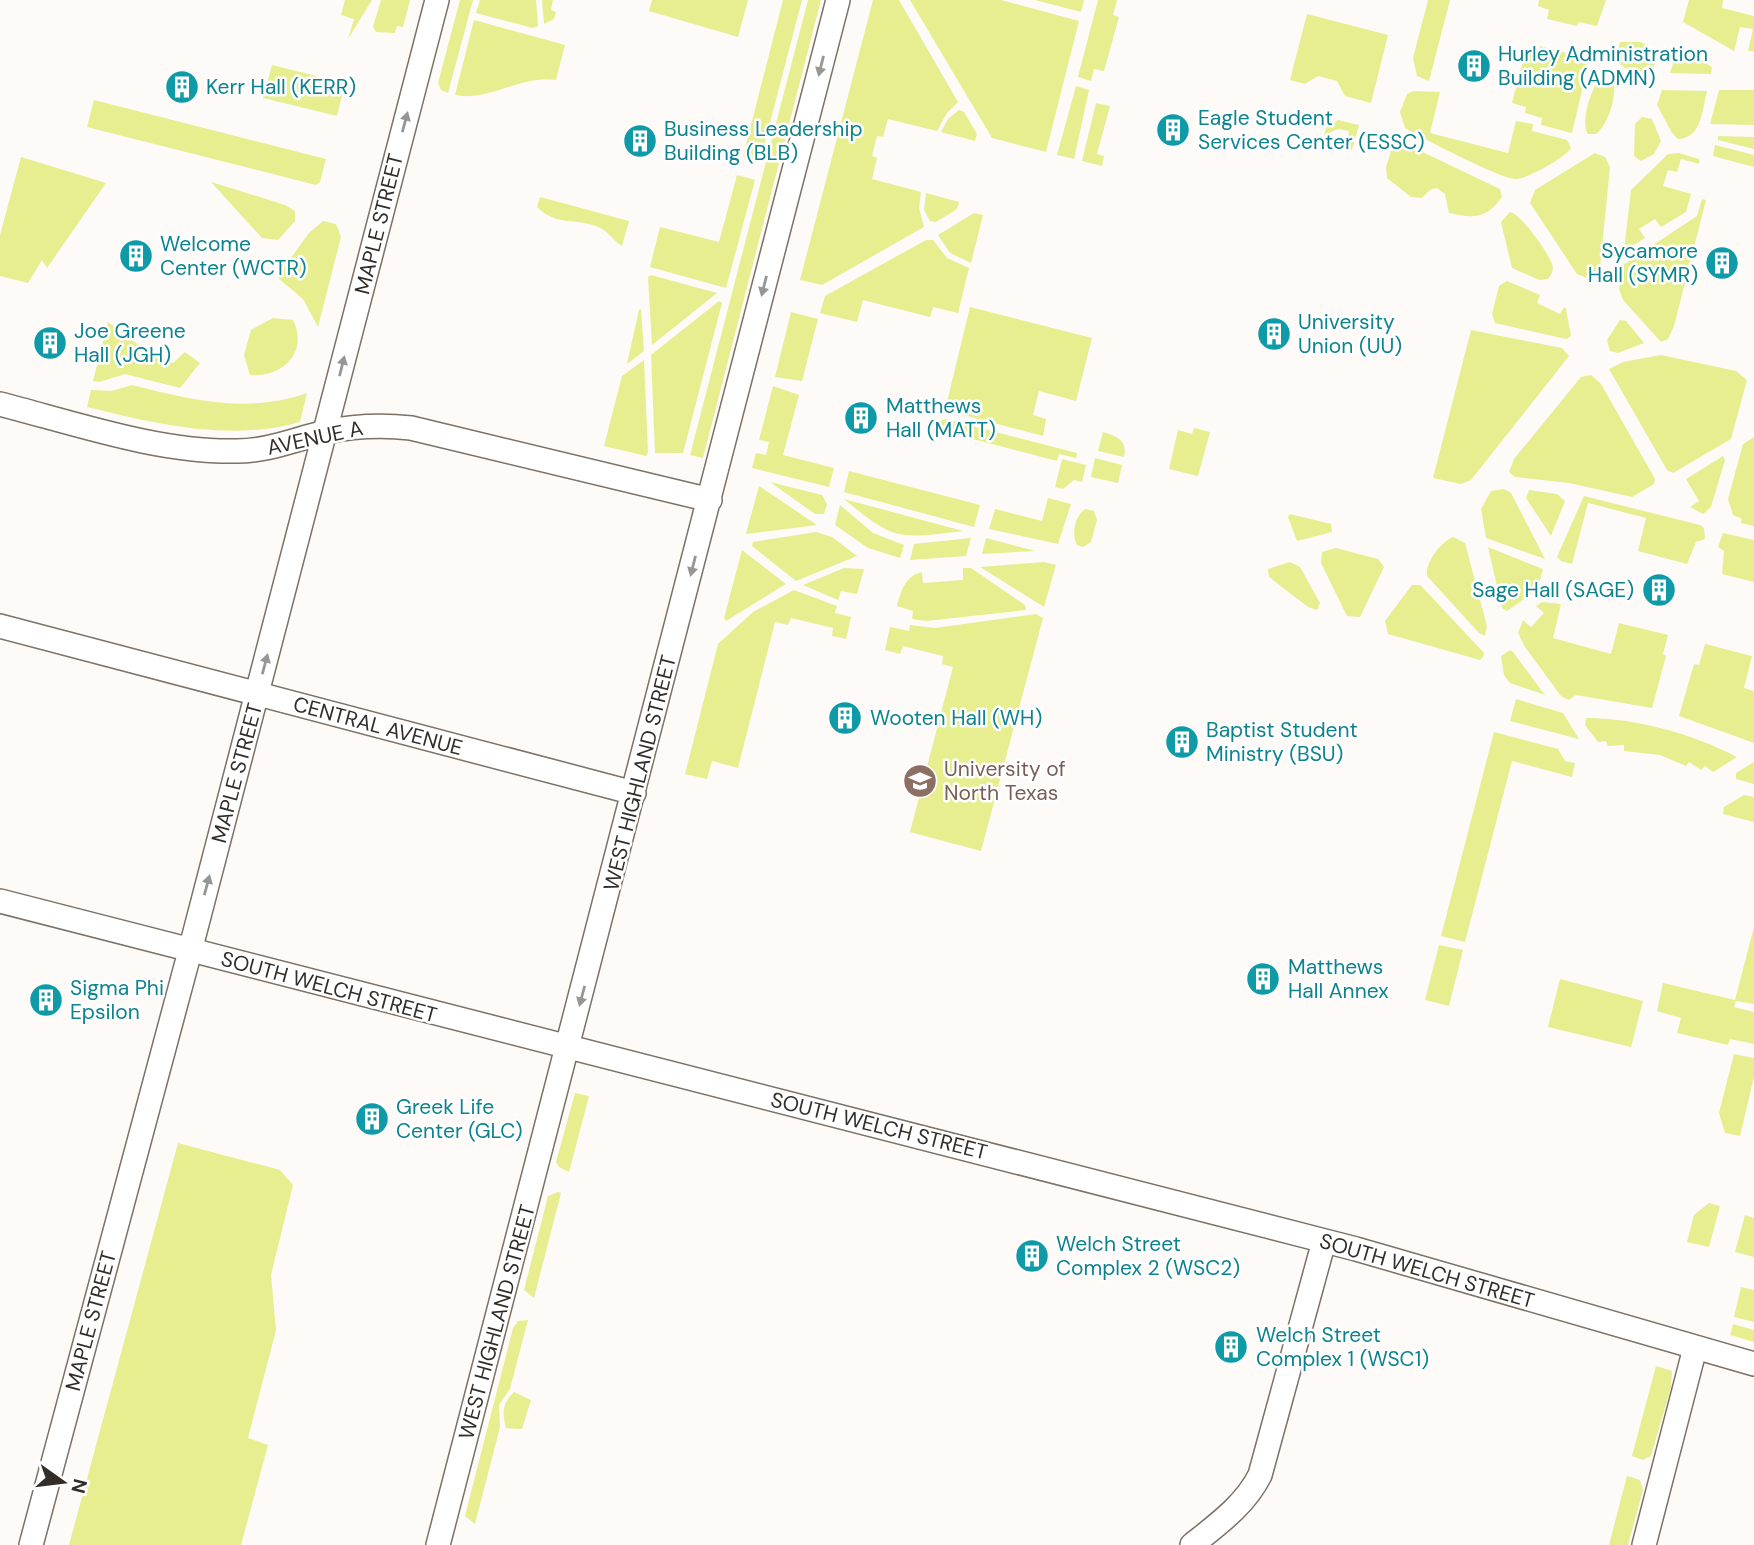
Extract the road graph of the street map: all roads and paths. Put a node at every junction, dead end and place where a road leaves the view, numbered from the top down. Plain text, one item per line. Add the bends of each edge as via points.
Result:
1 (437, 0) edge
2 (838, 0) edge
3 (0, 404) edge
4 (326, 432) junction
5 (710, 500) junction
6 (0, 626) edge
7 (257, 694) junction
8 (634, 793) junction
9 (0, 901) edge
10 (190, 951) junction
11 (568, 1049) junction
12 (1324, 1241) junction
13 (1696, 1348) junction
14 (1754, 1364) edge
15 (31, 1545) edge
16 (438, 1545) edge
17 (1192, 1545) edge
18 (1644, 1545) edge

4 -> 1 street, MAPLE STREET
2 -> 5 street, WEST HIGHLAND STREET
3 - 4 street, AVENUE A via 204,450 272,449
4 - 5 street, AVENUE A via 383,425 411,428
7 -> 4 street, MAPLE STREET
5 -> 8 street, WEST HIGHLAND STREET
6 - 7 street, CENTRAL AVENUE
7 - 8 street, CENTRAL AVENUE
10 -> 7 street, MAPLE STREET
8 -> 11 street, WEST HIGHLAND STREET
9 - 10 street, SOUTH WELCH STREET
10 - 11 street, SOUTH WELCH STREET
10 - 15 street, MAPLE STREET
11 - 12 street, SOUTH WELCH STREET
11 - 16 street, WEST HIGHLAND STREET
12 - 13 street, SOUTH WELCH STREET
12 - 17 street via 1259,1475 1238,1506
13 - 14 street, SOUTH WELCH STREET
13 - 18 street

